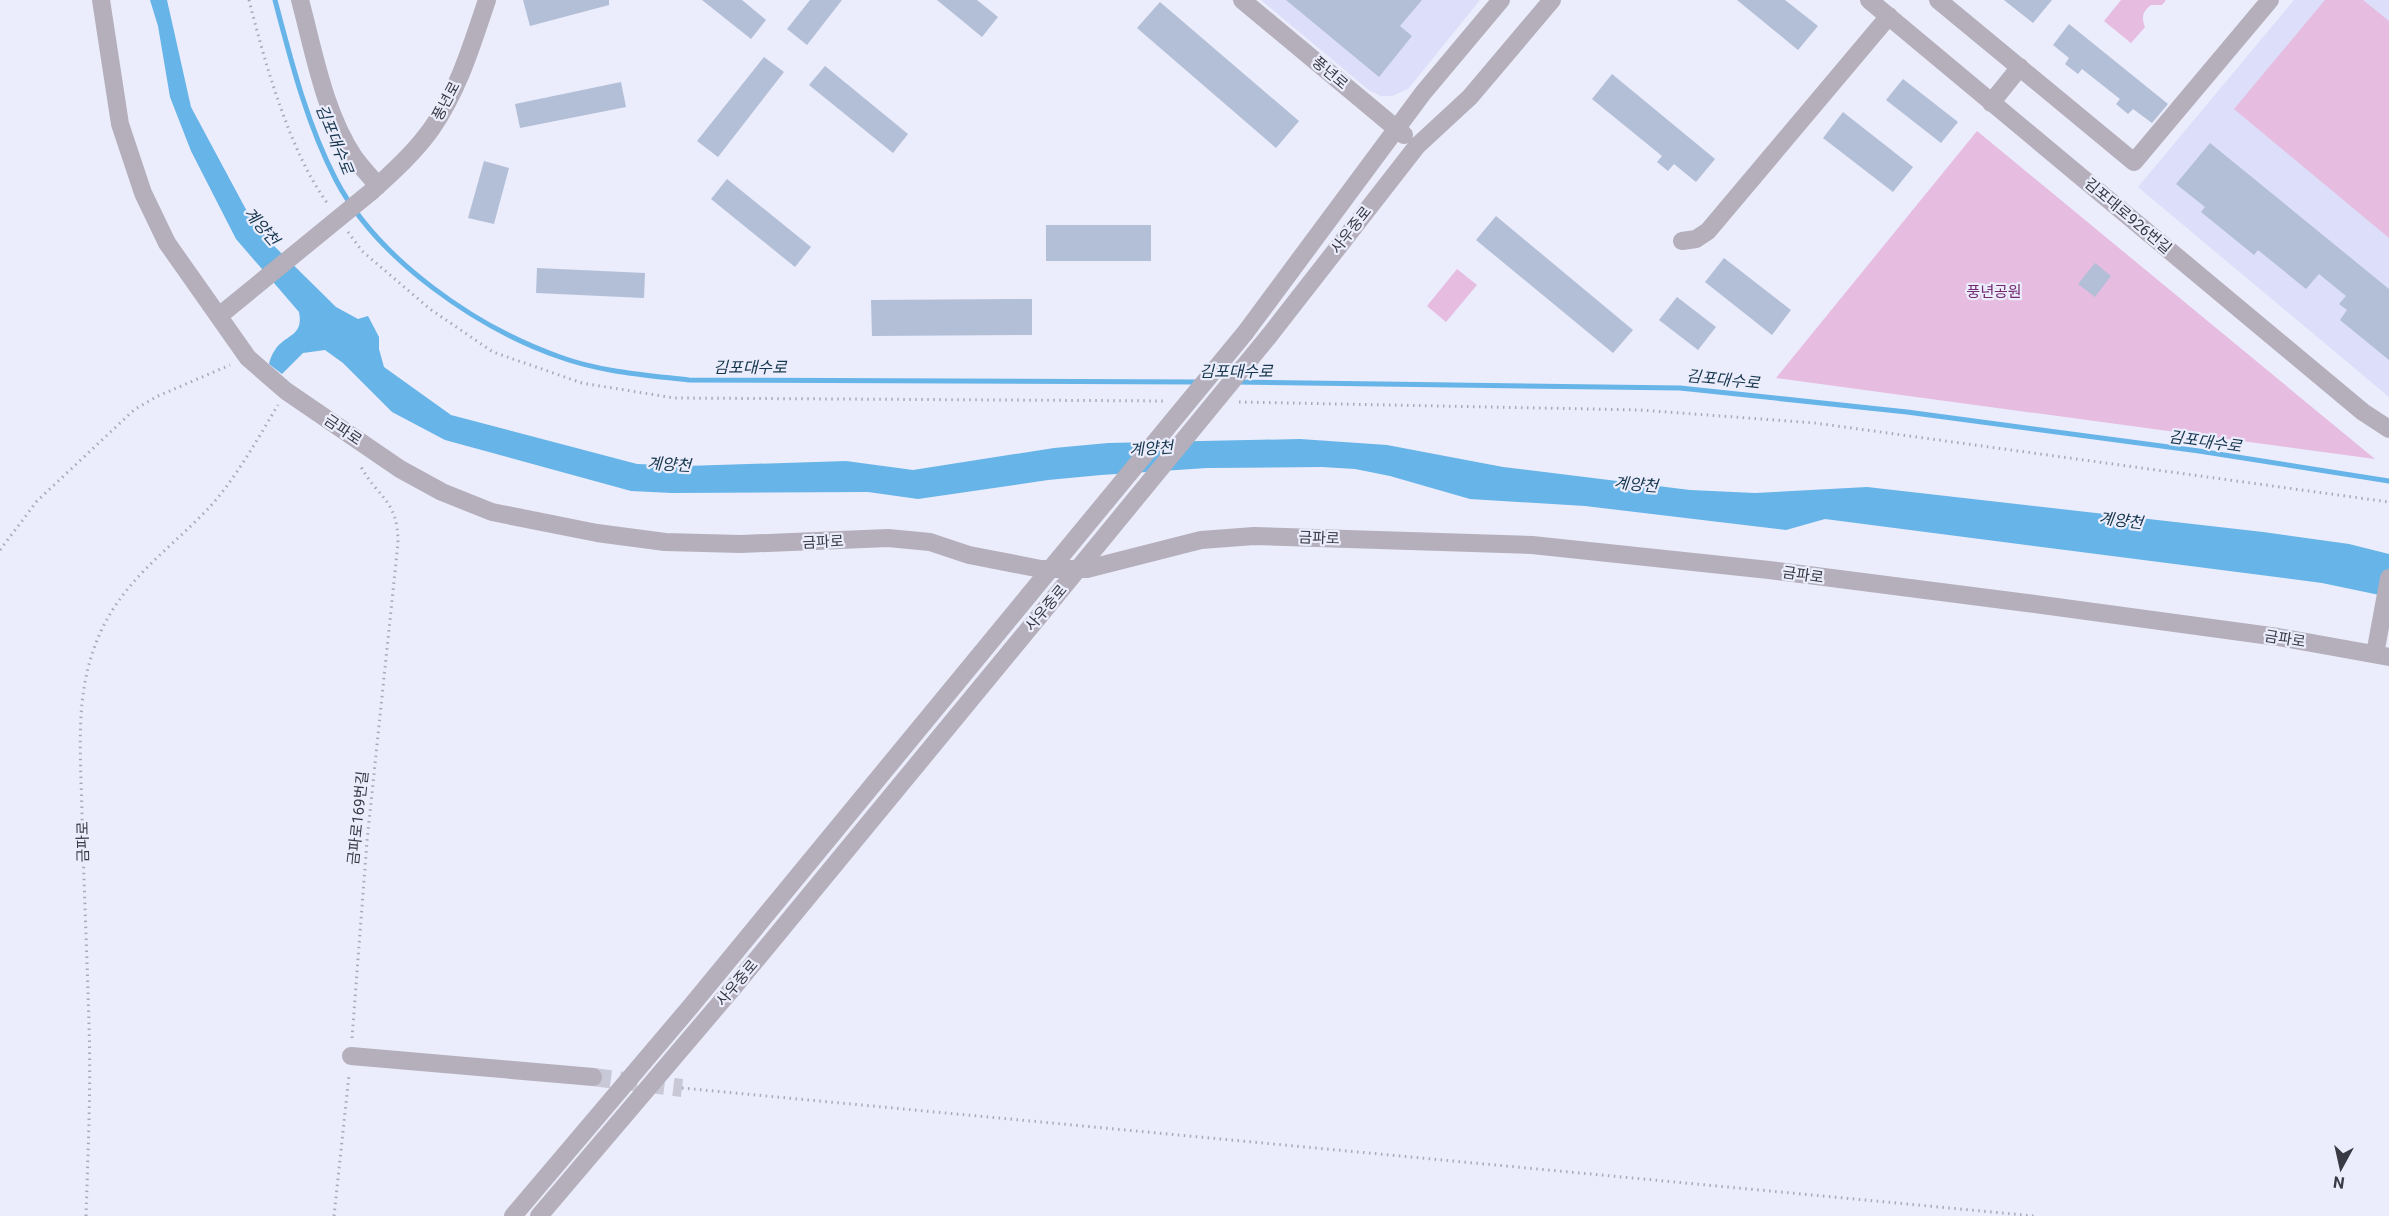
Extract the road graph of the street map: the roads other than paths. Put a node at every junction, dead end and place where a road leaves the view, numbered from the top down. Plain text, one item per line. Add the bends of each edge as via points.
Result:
1 (101, 0) edge
2 (300, 0) edge
3 (487, 0) edge
4 (1242, 0) edge
5 (1501, 0) edge
6 (1552, 0) edge
7 (1869, 0) edge
8 (1938, 0) edge
9 (2270, 0) edge
10 (1889, 16) junction
11 (2020, 67) junction
12 (1991, 103) junction
13 (1396, 129) junction
14 (1417, 146) junction
15 (375, 188) junction
16 (1682, 241) dead end
17 (219, 316) junction
18 (2389, 429) edge
19 (2389, 578) edge
20 (2382, 656) edge
21 (351, 1056) road end
22 (593, 1077) tunnel mouth
23 (513, 1216) edge
24 (539, 1216) edge

1 - 17 street, 금파로 via 120,124 129,155 167,243
2 - 15 street via 337,122
3 - 15 street, 풍년로 via 466,62 433,127 407,159
4 - 13 street, 풍년로
5 - 13 street, 사우중로
6 - 14 street, 사우중로 via 1470,97
7 - 10 street, 김포대로926번길
8 - 11 street
9 - 11 street via 2134,162
10 - 12 street, 김포대로926번길
10 - 16 street via 1708,231 1696,239
11 - 12 street
12 - 18 street, 김포대로926번길 via 2363,412
13 - 14 street, 풍년로
13 - 23 street, 사우중로, bridge via 1245,333 699,997
14 - 24 street, 사우중로, bridge via 1269,336 1055,597 738,982
15 - 17 street, 풍년로, bridge
17 - 20 street, 금파로 via 249,358 286,391 421,480 492,512 597,533 665,542 741,544 888,538 930,542 969,555 1041,569 1087,569 1201,540 1254,536 1532,545 2027,603 2278,637
19 - 20 street via 2380,623
21 - 22 street

